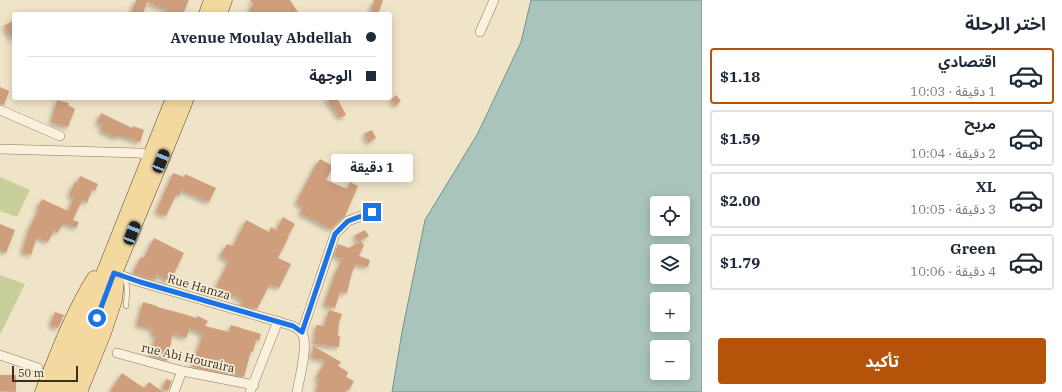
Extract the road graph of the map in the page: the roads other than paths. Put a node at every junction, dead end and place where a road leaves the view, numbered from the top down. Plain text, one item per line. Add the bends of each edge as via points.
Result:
1 (211, 0) edge
2 (225, 0) edge
3 (494, 0) edge
4 (207, 12) edge
5 (221, 12) edge
6 (480, 32) dead end
7 (172, 100) edge
8 (186, 100) edge
9 (0, 110) edge
10 (60, 136) dead end
11 (0, 149) edge
12 (150, 155) junction
13 (372, 212) dead end
14 (111, 256) junction
15 (120, 275) junction
16 (126, 306) dead end
17 (278, 322) junction
18 (302, 332) junction
19 (117, 354) dead end
20 (0, 355) edge
21 (38, 368) dead end
22 (182, 372) junction
23 (252, 388) edge
24 (42, 392) edge
25 (56, 392) edge
26 (68, 392) edge
27 (80, 392) edge
28 (174, 392) edge
29 (297, 392) edge

1 - 4 main road
2 - 5 main road
3 - 6 street
7 - 12 main road
8 - 15 main road via 132,233
9 - 10 street
11 - 12 street via 132,152
12 - 14 main road
13 - 18 street via 348,221 335,234
14 - 24 main road via 87,290
14 - 25 main road
15 - 16 lane via 128,292
15 - 17 street, Rue Hamza
15 - 26 main road
15 - 27 main road via 104,333
17 - 18 street, Rue Hamza via 293,326
17 - 23 street
18 - 29 street via 305,349
19 - 22 street, rue Abi Houraira
20 - 21 street
22 - 23 street, rue Abi Houraira
22 - 28 street

